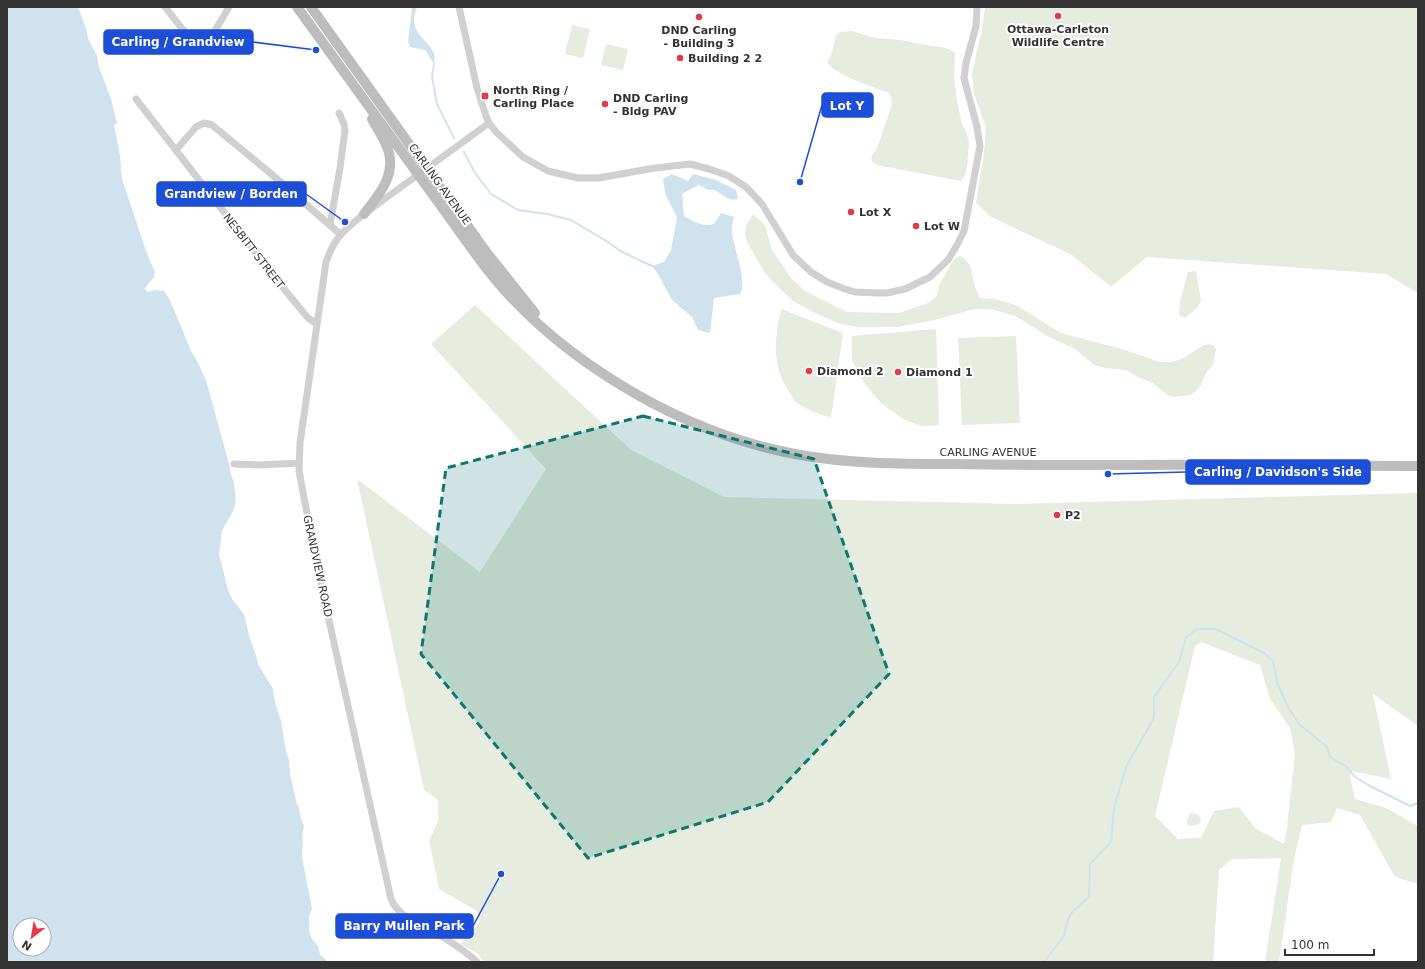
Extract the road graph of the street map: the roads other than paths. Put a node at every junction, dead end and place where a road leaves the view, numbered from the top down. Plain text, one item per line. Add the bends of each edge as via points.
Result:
1 (165, 7) edge
2 (229, 7) edge
3 (297, 7) edge
4 (313, 7) edge
5 (459, 7) edge
6 (977, 7) edge
7 (348, 78) junction
8 (136, 99) dead end
9 (339, 113) dead end
10 (489, 124) junction
11 (176, 150) junction
12 (427, 169) junction
13 (418, 175) junction
14 (364, 214) junction
15 (330, 225) junction
16 (340, 234) junction
17 (317, 324) junction
18 (581, 358) junction
19 (300, 462) junction
20 (234, 464) dead end
21 (1418, 466) edge
22 (477, 962) edge

1 - 2 street via 188,34 197,42 204,44
3 - 7 main road, CARLING AVENUE
4 - 12 main road, CARLING AVENUE
5 - 10 street via 477,88
6 - 10 street via 976,26 964,78 980,146 964,231 953,253 936,273 915,285 896,291 855,292 827,282 811,272 793,255 762,204 746,187 730,176 690,164 598,178 570,177 548,170 523,157
7 - 13 main road, CARLING AVENUE
7 - 14 main road via 386,146 390,161 386,182
8 - 11 street, NESBITT STREET
9 - 15 street via 345,130
10 - 12 street, GRANDVIEW ROAD
11 - 15 street via 196,127 204,123 212,125
11 - 17 street, NESBITT STREET via 280,284 308,318
12 - 13 street, GRANDVIEW ROAD
12 - 18 main road, CARLING AVENUE via 507,279 548,327
13 - 14 street, GRANDVIEW ROAD
13 - 18 main road, CARLING AVENUE via 504,290 560,343
14 - 16 street, GRANDVIEW ROAD
15 - 16 street
16 - 17 street, GRANDVIEW ROAD via 326,262
17 - 19 street, GRANDVIEW ROAD via 300,443
18 - 21 main road, CARLING AVENUE via 628,389 678,416 748,442 793,454 828,459 943,464
19 - 20 street
19 - 22 street, GRANDVIEW ROAD via 299,471 319,573 391,899 400,913 448,941

